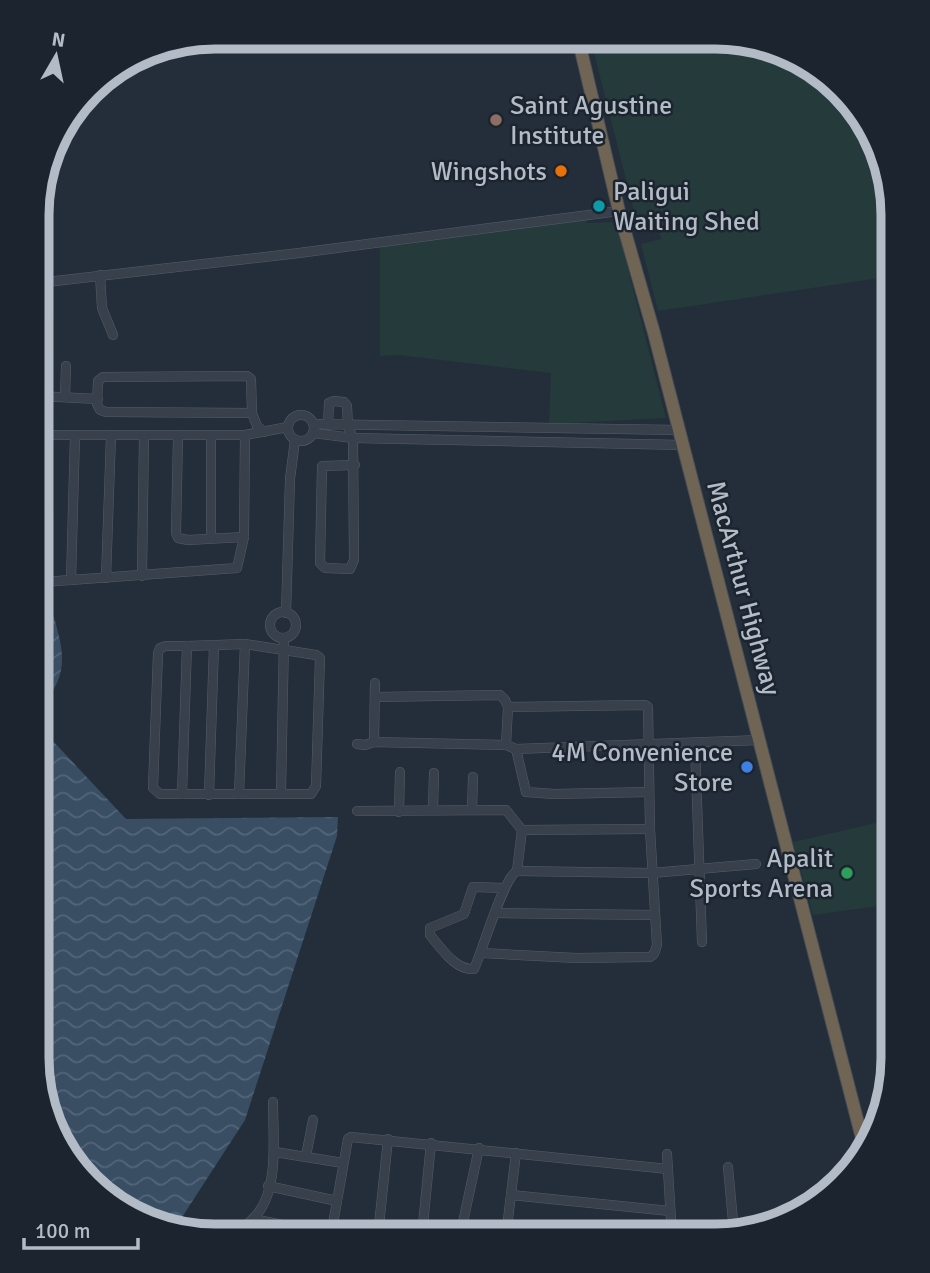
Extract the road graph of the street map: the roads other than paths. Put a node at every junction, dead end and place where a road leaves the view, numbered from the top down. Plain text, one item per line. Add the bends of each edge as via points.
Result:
1 (581, 49) edge
2 (618, 211) junction
3 (100, 275) junction
4 (49, 282) edge
5 (113, 335) dead end
6 (66, 366) dead end
7 (49, 396) edge
8 (65, 397) junction
9 (97, 399) junction
10 (252, 413) junction
11 (328, 425) junction
12 (348, 426) junction
13 (288, 427) junction
14 (313, 428) junction
15 (508, 429) junction
16 (613, 430) junction
17 (656, 430) junction
18 (679, 430) junction
19 (264, 432) junction
20 (49, 435) edge
21 (245, 435) junction
22 (75, 436) junction
23 (111, 436) junction
24 (144, 436) junction
25 (178, 436) junction
26 (211, 436) junction
27 (354, 438) junction
28 (295, 440) junction
29 (507, 441) junction
30 (614, 443) junction
31 (657, 444) junction
32 (683, 445) junction
33 (355, 465) junction
34 (244, 537) junction
35 (211, 539) junction
36 (142, 576) junction
37 (106, 578) junction
38 (71, 580) junction
39 (49, 582) edge
40 (286, 613) junction
41 (284, 638) junction
42 (245, 644) junction
43 (214, 645) junction
44 (187, 646) junction
45 (282, 650) junction
46 (375, 683) dead end
47 (376, 697) junction
48 (508, 707) junction
49 (760, 740) junction
50 (374, 742) junction
51 (357, 744) dead end
52 (695, 744) junction
53 (649, 745) junction
54 (511, 747) junction
55 (400, 772) dead end
56 (434, 773) dead end
57 (473, 777) dead end
58 (649, 792) junction
59 (281, 793) junction
60 (182, 794) junction
61 (239, 794) junction
62 (209, 795) junction
63 (433, 810) junction
64 (472, 810) junction
65 (357, 811) dead end
66 (399, 812) junction
67 (650, 828) junction
68 (523, 830) junction
69 (755, 864) dead end
70 (699, 868) junction
71 (517, 871) junction
72 (652, 873) junction
73 (504, 888) junction
74 (495, 913) junction
75 (654, 915) junction
76 (702, 942) dead end
77 (482, 953) junction
78 (273, 1102) dead end
79 (313, 1120) dead end
80 (861, 1136) edge
81 (388, 1139) junction
82 (432, 1143) junction
83 (479, 1149) junction
84 (275, 1152) junction
85 (516, 1153) junction
86 (667, 1154) dead end
87 (306, 1156) junction
88 (343, 1163) junction
89 (728, 1167) dead end
90 (668, 1169) junction
91 (268, 1185) junction
92 (511, 1195) junction
93 (337, 1201) junction
94 (670, 1211) junction
95 (253, 1219) junction
96 (733, 1223) edge
97 (247, 1224) edge
98 (278, 1224) edge
99 (334, 1224) edge
100 (379, 1224) edge
101 (423, 1224) edge
102 (463, 1224) edge
103 (507, 1224) edge
104 (671, 1224) edge

1 - 2 highway, MacArthur Highway
2 - 3 street
2 - 18 highway, MacArthur Highway
3 - 4 street
3 - 5 street via 102,308
6 - 8 street
7 - 8 street
8 - 9 street
9 - 10 street via 100,410 106,412
9 - 10 street via 103,377 247,376 251,379
10 - 19 street
11 - 12 street
11 - 12 street via 329,403 334,401 347,406
11 - 14 street
12 - 15 street
12 - 27 street
13 - 14 street via 291,420 306,416
13 - 19 street
13 - 28 street
14 - 27 street
14 - 28 street via 306,440
15 - 16 street
15 - 29 street
16 - 17 street
16 - 30 street
17 - 18 street
17 - 31 street
18 - 32 highway, MacArthur Highway
19 - 21 street
20 - 22 street
21 - 26 street
21 - 34 street
22 - 23 street
22 - 38 street
23 - 24 street
23 - 37 street
24 - 25 street
24 - 36 street
25 - 26 street
25 - 35 street via 176,533 188,540
26 - 35 street
27 - 29 street
27 - 33 street
28 - 40 street
29 - 30 street
30 - 31 street
31 - 32 street
32 - 49 highway, MacArthur Highway
33 - 33 street via 354,564 350,569 325,568 320,563 322,466
34 - 35 street
34 - 36 street via 237,568
36 - 37 street
37 - 38 street
38 - 39 street
40 - 41 street via 295,620 296,628
40 - 41 street via 274,617 270,624 272,633
41 - 45 street
42 - 43 street
42 - 45 street
42 - 61 street
43 - 44 street
43 - 62 street
44 - 60 street
44 - 60 street via 166,646 158,653 153,788 160,794
45 - 59 street
45 - 59 street via 316,655 320,661 316,790 311,794
46 - 47 street
47 - 48 street via 500,695
47 - 50 street
48 - 53 street via 646,705
48 - 54 street
49 - 52 street
49 - 80 highway, MacArthur Highway
50 - 51 street
50 - 54 street
52 - 53 street
52 - 70 street
53 - 54 street
53 - 58 street
54 - 58 street via 526,792
55 - 66 street
56 - 63 street
57 - 64 street
58 - 67 street
59 - 61 street
60 - 62 street
61 - 62 street
63 - 64 street
63 - 66 street
64 - 68 street via 506,810
65 - 66 street
67 - 68 street
67 - 72 street
68 - 71 street
69 - 70 street
70 - 72 street
70 - 76 street
71 - 72 street
71 - 73 street
72 - 75 street
73 - 74 street
73 - 77 street via 473,887 464,914 429,930 450,957 467,969 474,968
74 - 75 street
74 - 77 street
75 - 77 street via 657,948 650,957
78 - 84 street
79 - 87 street
81 - 82 street
81 - 88 street via 351,1137
81 - 100 street
82 - 83 street
82 - 101 street
83 - 85 street
83 - 102 street
84 - 87 street
84 - 91 street
85 - 90 street
85 - 92 street
86 - 90 street
87 - 88 street
88 - 93 street
89 - 96 street
90 - 94 street
91 - 93 street
91 - 95 street
92 - 94 street
92 - 103 street
93 - 99 street
94 - 104 street
95 - 97 street
95 - 98 street

